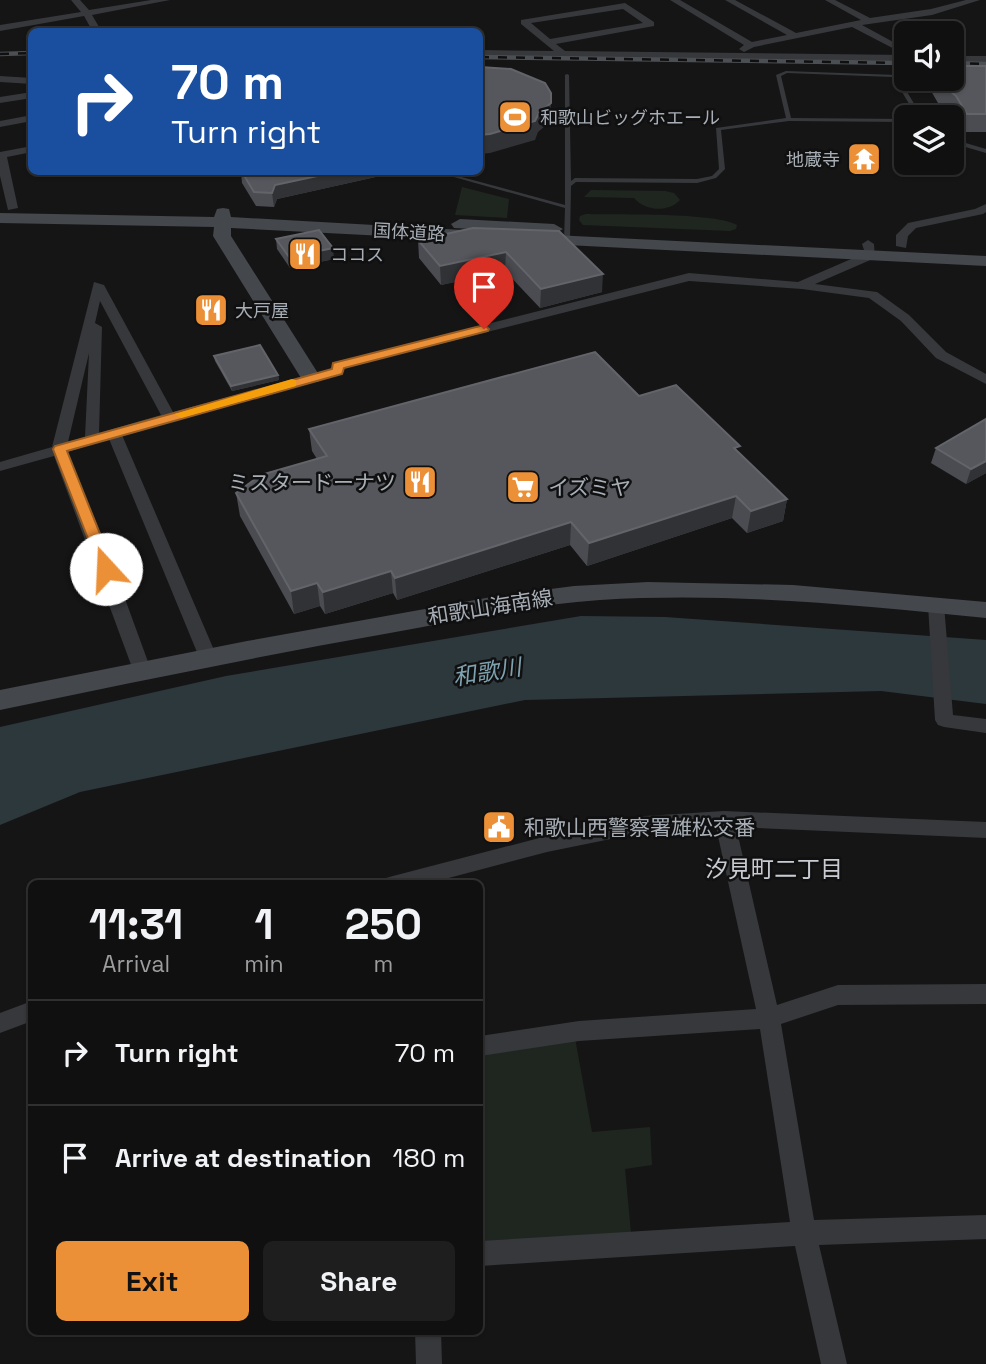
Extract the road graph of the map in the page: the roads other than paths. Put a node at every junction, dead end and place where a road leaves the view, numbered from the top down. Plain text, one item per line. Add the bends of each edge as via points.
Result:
1 (75, 0) edge
2 (166, 0) edge
3 (674, 0) edge
4 (729, 0) edge
5 (829, 0) edge
6 (976, 0) edge
7 (90, 13) junction
8 (869, 21) junction
9 (853, 24) junction
10 (0, 28) edge
11 (96, 28) edge
12 (795, 36) junction
13 (769, 41) junction
14 (548, 42) junction
15 (751, 45) junction
16 (894, 46) edge
17 (483, 53) edge
18 (563, 54) junction
19 (751, 56) junction
20 (794, 57) junction
21 (894, 58) edge
22 (964, 59) edge
23 (986, 59) edge
24 (567, 75) dead end
25 (0, 79) edge
26 (28, 81) edge
27 (28, 95) edge
28 (0, 100) edge
29 (912, 105) edge
30 (28, 119) edge
31 (789, 119) junction
32 (894, 121) edge
33 (0, 124) edge
34 (964, 144) edge
35 (28, 150) edge
36 (986, 150) edge
37 (450, 175) edge
38 (568, 186) junction
39 (567, 206) junction
40 (986, 207) edge
41 (4, 212) edge
42 (222, 218) junction
43 (567, 235) junction
44 (902, 246) junction
45 (869, 250) junction
46 (986, 250) edge
47 (986, 261) edge
48 (97, 285) junction
49 (800, 286) junction
50 (311, 378) junction
51 (986, 380) edge
52 (169, 417) junction
53 (114, 433) junction
54 (92, 440) junction
55 (59, 449) junction
56 (0, 467) edge
57 (986, 610) edge
58 (937, 612) junction
59 (208, 657) junction
60 (142, 670) junction
61 (0, 700) edge
62 (986, 726) edge
63 (724, 819) junction
64 (986, 830) edge
65 (408, 880) edge
66 (986, 994) edge
67 (28, 1012) edge
68 (769, 1018) junction
69 (0, 1023) edge
70 (483, 1045) edge
71 (986, 1227) edge
72 (804, 1233) junction
73 (483, 1254) edge
74 (428, 1335) edge
75 (429, 1364) edge
76 (834, 1364) edge

1 - 7 street
2 - 7 street
3 - 15 street
4 - 12 street
5 - 8 street
6 - 8 street
7 - 10 street
7 - 11 street
8 - 9 street
9 - 12 street
9 - 16 street
12 - 13 street
13 - 15 street
13 - 20 street
14 - 14 street via 524,22 625,6 651,24
14 - 18 street
15 - 19 street via 743,48
17 - 18 street
18 - 19 street
19 - 20 street
20 - 21 street
22 - 23 street
24 - 38 lane
25 - 26 street
27 - 28 street
29 - 31 lane via 895,76 786,72 778,75
30 - 33 street
31 - 32 lane
31 - 38 lane via 718,129 722,169 714,177 697,181 587,178
34 - 36 lane
35 - 41 street via 1,155
37 - 39 lane
38 - 39 lane
39 - 43 lane
40 - 44 street via 912,225 902,235
41 - 42 street, 国体道路 via 34,217
42 - 43 street, 国体道路
42 - 50 main road via 222,236
43 - 45 street, 国体道路
44 - 45 main road, 国体道路
44 - 46 main road, 国体道路
45 - 47 street, 国体道路
45 - 49 street
48 - 52 street
48 - 54 street
48 - 55 street
49 - 50 street via 689,277 390,352
49 - 51 street via 873,295 905,317 942,355
50 - 52 street
52 - 53 street
53 - 54 street
53 - 59 street
54 - 55 street
55 - 56 street
55 - 60 street
57 - 58 main road, 和歌山海南線
58 - 59 main road, 和歌山海南線 via 833,594 600,592 537,598
58 - 62 street via 944,720
59 - 60 main road, 和歌山海南線
60 - 61 main road, 和歌山海南線
63 - 64 street
63 - 65 street via 645,824
63 - 68 street
66 - 68 street via 838,995
67 - 69 street
68 - 70 street via 579,1031
68 - 72 street
71 - 72 street
72 - 73 street
72 - 76 street
74 - 75 street

